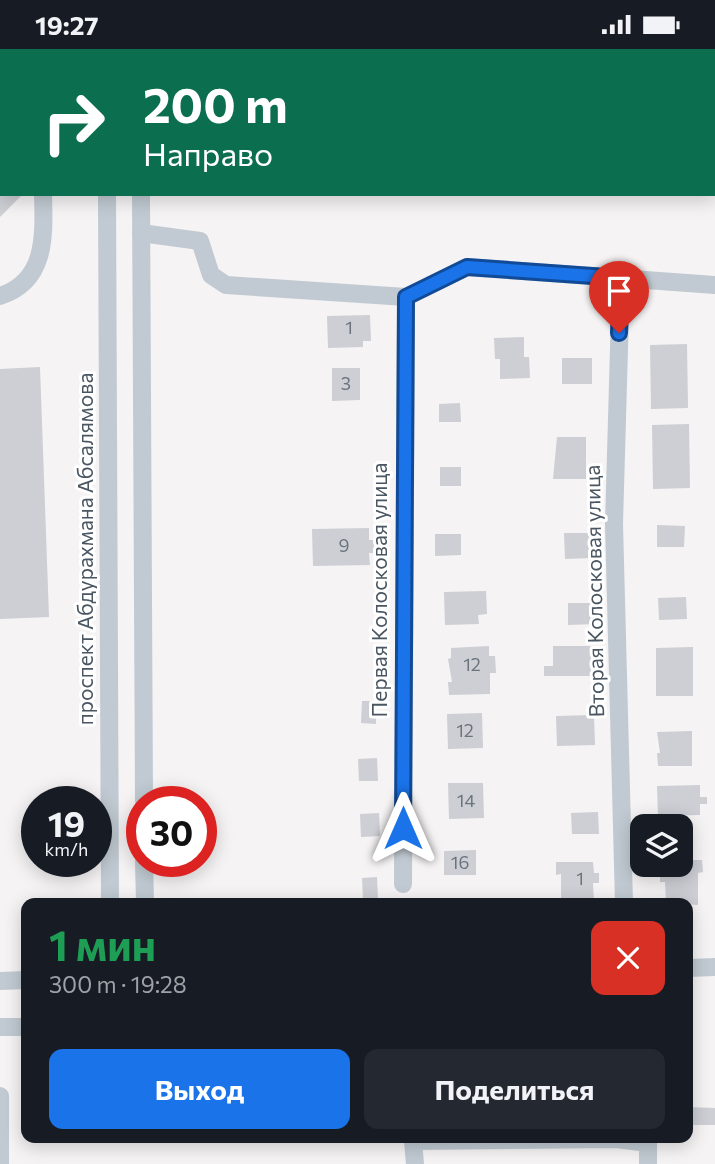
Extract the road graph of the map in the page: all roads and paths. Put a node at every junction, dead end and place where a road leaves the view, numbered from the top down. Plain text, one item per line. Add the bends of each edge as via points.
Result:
1 (43, 196) edge
2 (107, 196) edge
3 (141, 196) edge
4 (141, 233) junction
5 (621, 278) junction
6 (715, 285) edge
7 (0, 296) edge
8 (406, 297) junction
9 (144, 786) edge
10 (144, 877) edge
11 (403, 884) dead end
12 (110, 898) edge
13 (145, 898) edge
14 (624, 898) edge
15 (715, 967) edge
16 (693, 968) edge
17 (21, 980) edge
18 (0, 981) edge
19 (0, 1027) edge
20 (21, 1027) edge
21 (0, 1096) edge
22 (413, 1143) edge
23 (648, 1143) edge
24 (0, 1164) edge
25 (415, 1164) edge
26 (648, 1164) edge

1 - 7 street via 41,257 36,270 12,292
2 - 12 street, проспект Абдурахмана Абсалямова
3 - 4 street
4 - 8 street via 200,241 211,275 226,285
4 - 9 street
5 - 6 street
5 - 8 street via 467,267
5 - 14 street, Вторая Колосковая улица via 614,524
8 - 11 street, Первая Колосковая улица
10 - 13 street
15 - 16 street
17 - 18 street
19 - 20 street
21 - 24 street
22 - 25 street
23 - 26 street

